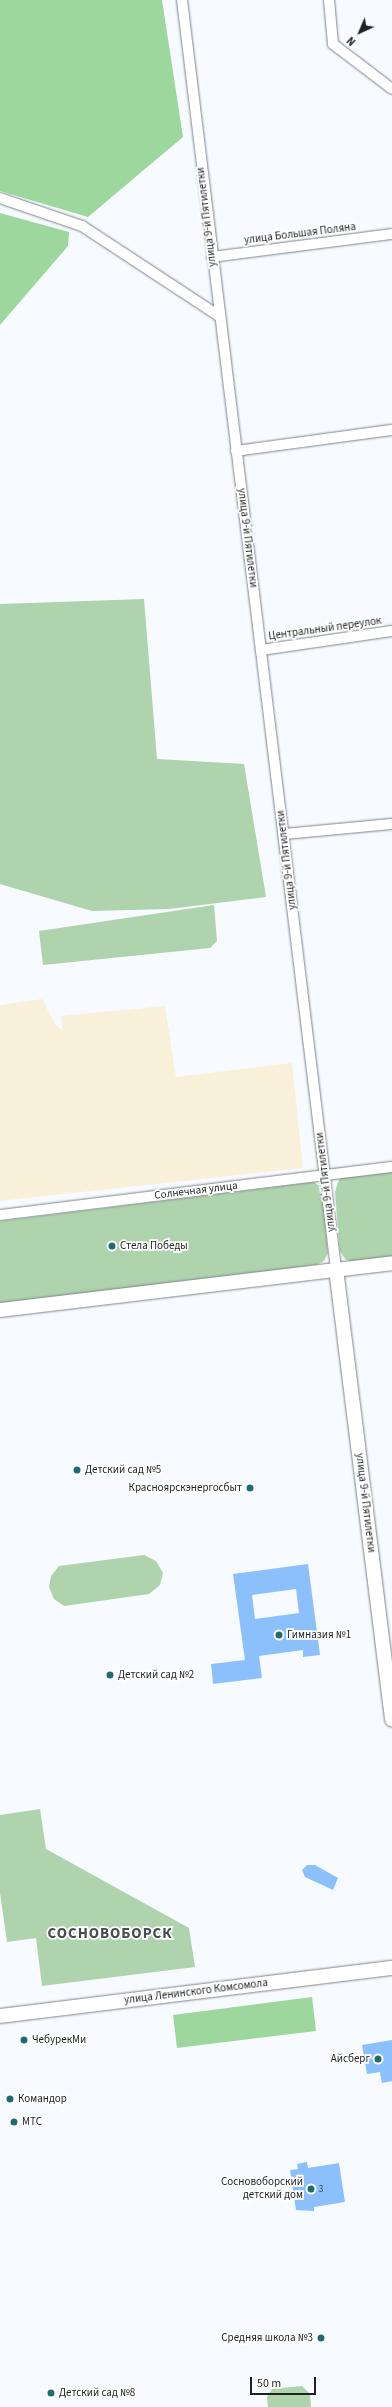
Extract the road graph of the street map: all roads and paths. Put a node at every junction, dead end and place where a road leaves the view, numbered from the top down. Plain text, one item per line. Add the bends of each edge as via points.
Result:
1 (182, 0) edge
2 (329, 0) edge
3 (392, 89) edge
4 (0, 198) edge
5 (392, 234) edge
6 (212, 257) junction
7 (219, 316) junction
8 (392, 430) edge
9 (236, 451) junction
10 (392, 632) edge
11 (261, 650) junction
12 (392, 824) edge
13 (284, 834) junction
14 (392, 1167) edge
15 (326, 1175) junction
16 (0, 1215) edge
17 (392, 1263) edge
18 (336, 1269) junction
19 (0, 1310) edge
20 (392, 1720) edge
21 (392, 1968) edge
22 (0, 2016) edge

1 - 6 street, улица 9-й Пятилетки
2 - 3 street via 333,44
4 - 7 street via 82,226
5 - 6 street, улица Большая Поляна
6 - 7 street, улица 9-й Пятилетки
7 - 9 street, улица 9-й Пятилетки
8 - 9 street
9 - 11 street, улица 9-й Пятилетки
10 - 11 street, Центральный переулок
11 - 13 street, улица 9-й Пятилетки
12 - 13 street
13 - 15 street, улица 9-й Пятилетки
14 - 15 street, Солнечная улица
15 - 16 street, Солнечная улица
15 - 18 street, улица 9-й Пятилетки
17 - 18 street
18 - 19 street
18 - 20 street, улица 9-й Пятилетки
21 - 22 street, улица Ленинского Комсомола

